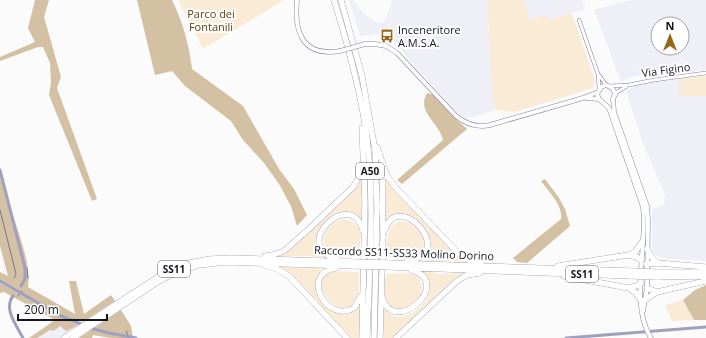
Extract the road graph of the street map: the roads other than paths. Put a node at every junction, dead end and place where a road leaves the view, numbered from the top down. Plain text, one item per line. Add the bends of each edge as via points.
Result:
1 (334, 0) edge
2 (341, 0) edge
3 (297, 1) edge
4 (579, 20) dead end
5 (706, 73) edge
6 (598, 74) junction
7 (608, 85) junction
8 (629, 85) junction
9 (598, 90) junction
10 (584, 98) junction
11 (614, 98) junction
12 (602, 101) junction
13 (362, 107) junction
14 (373, 134) junction
15 (381, 160) junction
16 (363, 162) junction
17 (364, 236) junction
18 (383, 236) junction
19 (642, 242) junction
20 (647, 249) junction
21 (628, 256) junction
22 (244, 260) junction
23 (643, 263) junction
24 (658, 263) junction
25 (354, 264) junction
26 (390, 265) junction
27 (505, 267) junction
28 (706, 267) edge
29 (546, 268) junction
30 (525, 272) junction
31 (532, 272) junction
32 (706, 272) edge
33 (632, 274) junction
34 (656, 274) junction
35 (706, 276) edge
36 (706, 281) edge
37 (644, 282) junction
38 (628, 288) junction
39 (646, 288) junction
40 (363, 292) junction
41 (657, 292) junction
42 (381, 293) junction
43 (643, 299) junction
44 (81, 330) junction
45 (64, 338) edge
46 (72, 338) edge
47 (347, 338) edge
48 (362, 338) edge
49 (368, 338) edge
50 (374, 338) edge
51 (380, 338) edge
52 (396, 338) edge
53 (651, 338) edge

1 - 13 highway, A50
2 - 14 highway, A50 via 362,76
3 - 10 street, bridge via 297,25 304,41 320,51 334,52 365,44 391,49 456,116 476,126 490,125
4 - 6 street
5 - 8 street, Via Figino
6 - 7 street
6 - 9 street
7 - 8 street, Via Figino
7 - 9 street
7 - 11 street via 614,89
8 - 11 street, Via Figino via 617,92
9 - 10 street
9 - 12 street
10 - 12 street
11 - 12 street via 610,102
11 - 20 street via 614,112 647,206
12 - 19 street via 607,105 613,118 643,207
13 - 16 highway
13 - 49 highway, A50 via 371,188
14 - 15 highway
14 - 50 highway, A50 via 377,187
15 - 18 highway
15 - 27 highway via 391,182 460,255 474,262
16 - 17 highway
16 - 22 highway via 353,187 288,248 272,255
17 - 25 highway via 358,220 347,214 334,218 320,235 319,243 325,253 332,258
17 - 40 highway
18 - 26 highway via 389,222 402,217 411,219 427,238 427,248 418,259
18 - 42 highway
19 - 21 highway via 635,252
19 - 23 street
20 - 23 street
20 - 24 highway
21 - 23 highway via 634,256
21 - 29 highway
22 - 25 highway, Raccordo SS11-SS33 Molino Dorino / SS11
22 - 44 highway, Raccordo SS11-SS33 Molino Dorino / SS11 via 210,259 181,266 161,275
22 - 47 highway via 270,267 289,276
23 - 24 highway
23 - 37 street
24 - 28 highway
25 - 26 highway, Raccordo SS11-SS33 Molino Dorino / SS11, bridge
25 - 40 highway via 326,271 318,283 319,292 330,307 343,312 354,308
26 - 27 highway, Raccordo SS11-SS33 Molino Dorino / SS11
26 - 30 highway, Raccordo SS11-SS33 Molino Dorino / SS11
26 - 42 highway via 417,272 426,283 426,293 416,307 399,314 387,308
27 - 29 highway, Raccordo SS11-SS33 Molino Dorino / SS11
29 - 33 highway, Raccordo SS11-SS33 Molino Dorino / SS11
30 - 31 highway, Raccordo SS11-SS33 Molino Dorino / SS11
30 - 52 highway via 484,273 462,278
31 - 33 highway, Raccordo SS11-SS33 Molino Dorino / SS11
31 - 38 highway
32 - 34 highway, Raccordo SS11-SS33 Molino Dorino / SS11
33 - 34 highway, Raccordo SS11-SS33 Molino Dorino / SS11, bridge
34 - 35 highway, Raccordo SS11-SS33 Molino Dorino / SS11
36 - 41 highway
37 - 38 highway
37 - 39 street
37 - 43 street
38 - 43 highway
39 - 41 highway
39 - 43 street
40 - 48 highway
41 - 43 highway
42 - 51 highway
43 - 53 street via 644,324
44 - 45 highway, SS11
44 - 46 highway, SS11

